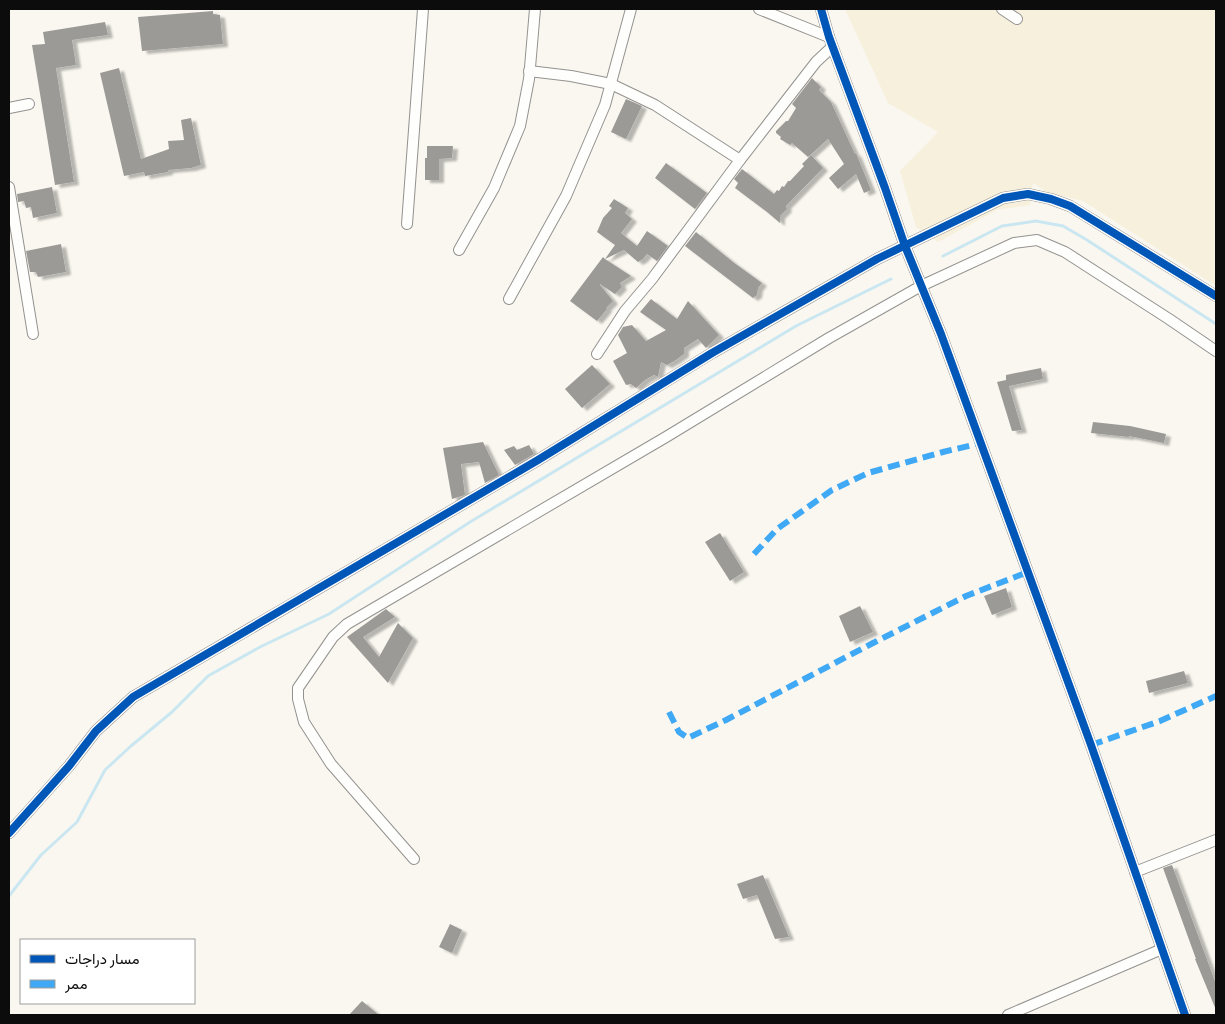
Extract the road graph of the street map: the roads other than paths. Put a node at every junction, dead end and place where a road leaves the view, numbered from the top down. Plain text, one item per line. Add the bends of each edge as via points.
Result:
1 (424, 9) edge
2 (535, 9) edge
3 (631, 9) edge
4 (759, 9) edge
5 (821, 9) edge
6 (1002, 9) edge
7 (1017, 19) dead end
8 (830, 42) junction
9 (529, 71) junction
10 (611, 84) junction
11 (29, 104) dead end
12 (9, 108) edge
13 (740, 160) junction
14 (9, 187) edge
15 (407, 224) dead end
16 (905, 246) junction
17 (459, 250) dead end
18 (921, 286) junction
19 (1216, 296) edge
20 (509, 299) dead end
21 (33, 334) dead end
22 (1216, 351) edge
23 (597, 354) dead end
24 (9, 833) edge
25 (1216, 840) edge
26 (414, 859) dead end
27 (1135, 872) junction
28 (1162, 949) junction
29 (1008, 1015) edge
30 (1185, 1015) edge

1 - 15 street
2 - 9 street
3 - 10 street
4 - 8 street
5 - 8 street
6 - 7 street
8 - 13 street
8 - 16 street
9 - 10 street
9 - 17 street via 520,126 494,188
10 - 13 street via 655,105
10 - 20 street via 606,105 566,196
11 - 12 street
13 - 23 street
14 - 21 street
16 - 18 street
16 - 19 street via 1003,198 1028,194 1070,206
16 - 24 street via 712,353 538,460 133,697 96,732
18 - 22 street via 1014,243 1036,240 1065,252
18 - 26 street via 355,619 333,637 298,688 304,722 331,764
18 - 27 street via 948,352
25 - 27 street
27 - 28 street
28 - 29 street
28 - 30 street

